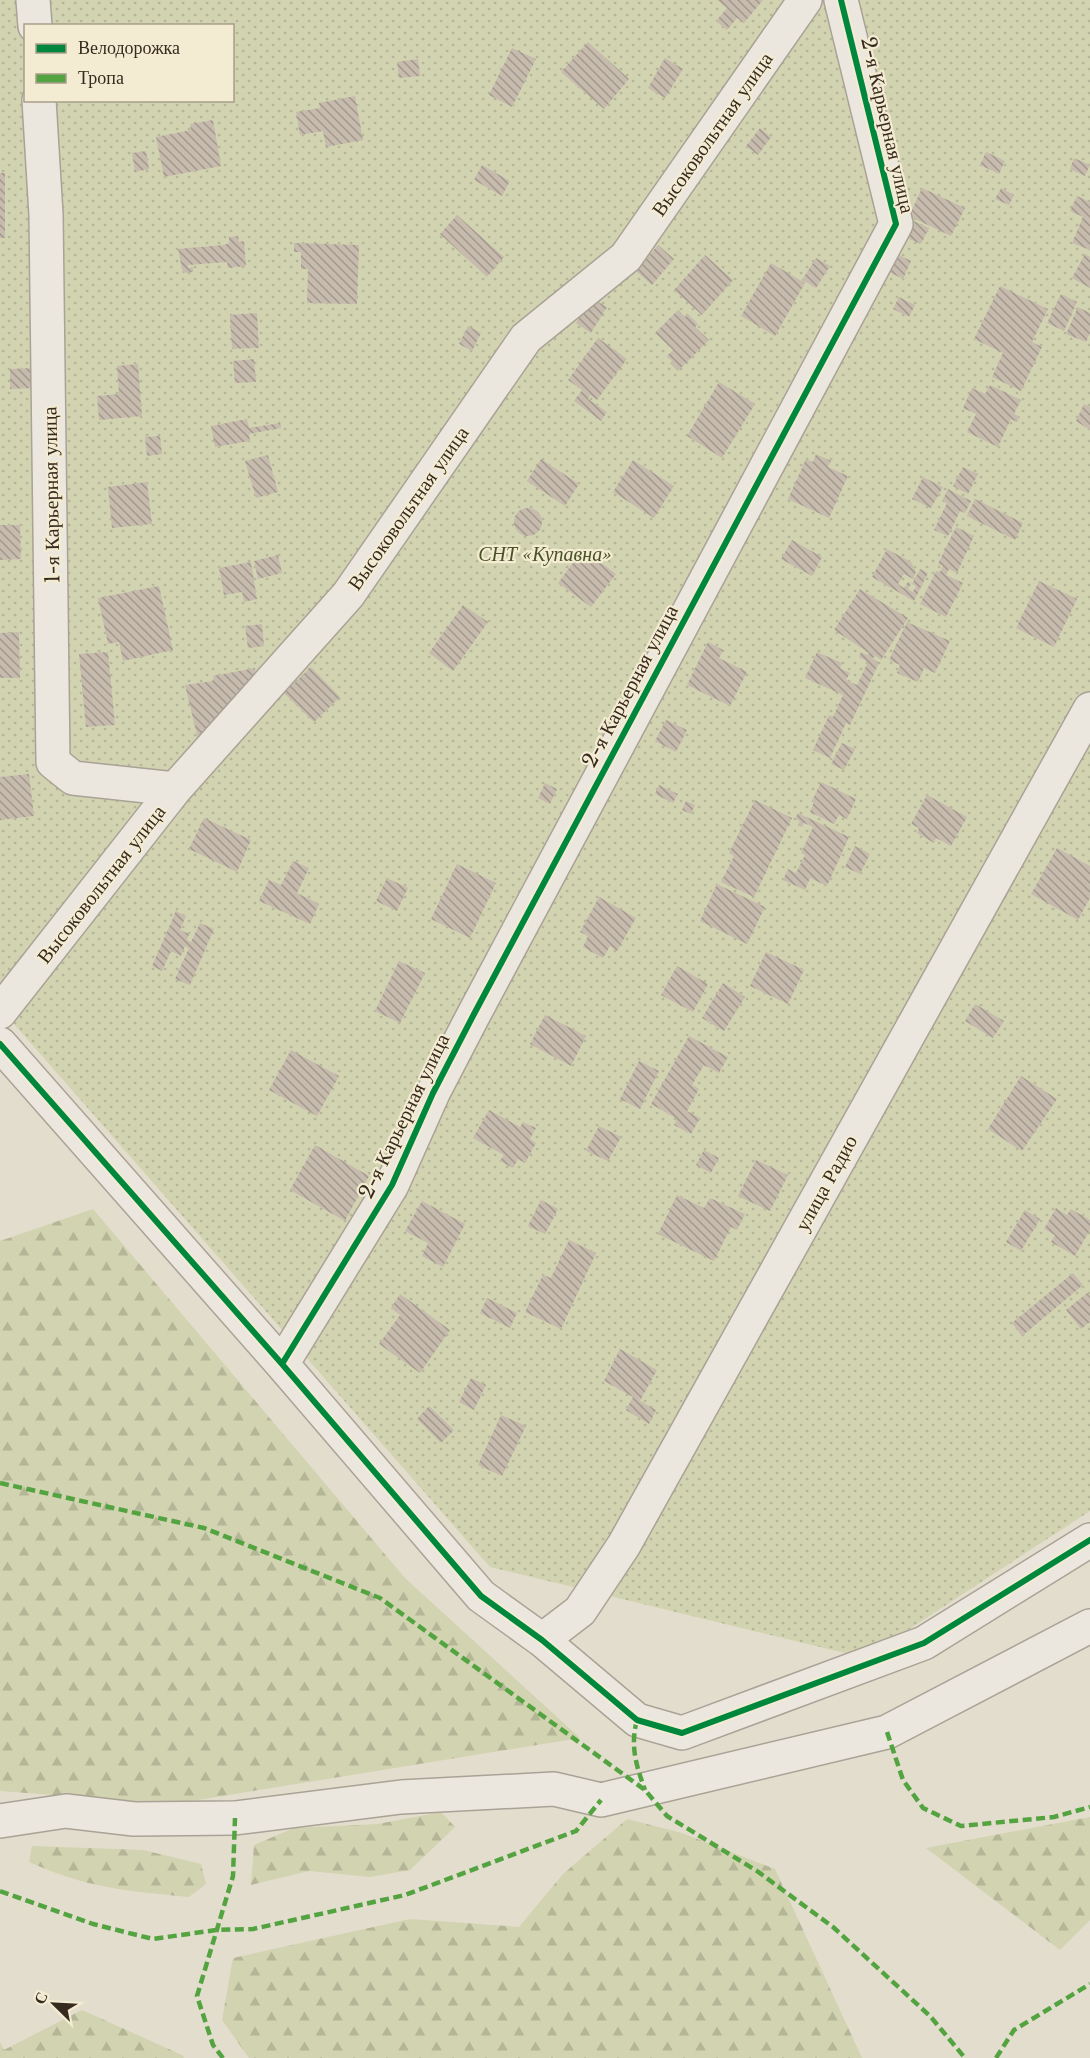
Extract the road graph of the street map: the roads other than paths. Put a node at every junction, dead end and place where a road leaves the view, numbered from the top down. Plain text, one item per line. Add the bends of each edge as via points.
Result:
1 (33, 0) edge
2 (805, 0) edge
3 (841, 0) edge
4 (35, 24) edge
5 (39, 102) edge
6 (1090, 709) edge
7 (175, 789) junction
8 (0, 1012) edge
9 (0, 1044) edge
10 (282, 1364) junction
11 (1090, 1540) edge
12 (1090, 1626) edge
13 (542, 1640) junction
14 (0, 1821) edge

1 - 4 street
2 - 7 street, Высоковольтная улица via 626,257 526,338 348,595
3 - 10 street, 2-я Карьерная улица via 896,224 474,1014 392,1185
5 - 7 street, 1-я Карьерная улица via 46,226 53,762 73,778
6 - 13 street, улица Радио via 624,1545 580,1611
7 - 8 street, Высоковольтная улица
9 - 10 street
10 - 13 street via 481,1596
11 - 13 street via 924,1643 682,1733 637,1720
12 - 14 street via 887,1732 601,1800 554,1789 401,1797 235,1818 134,1819 66,1811

